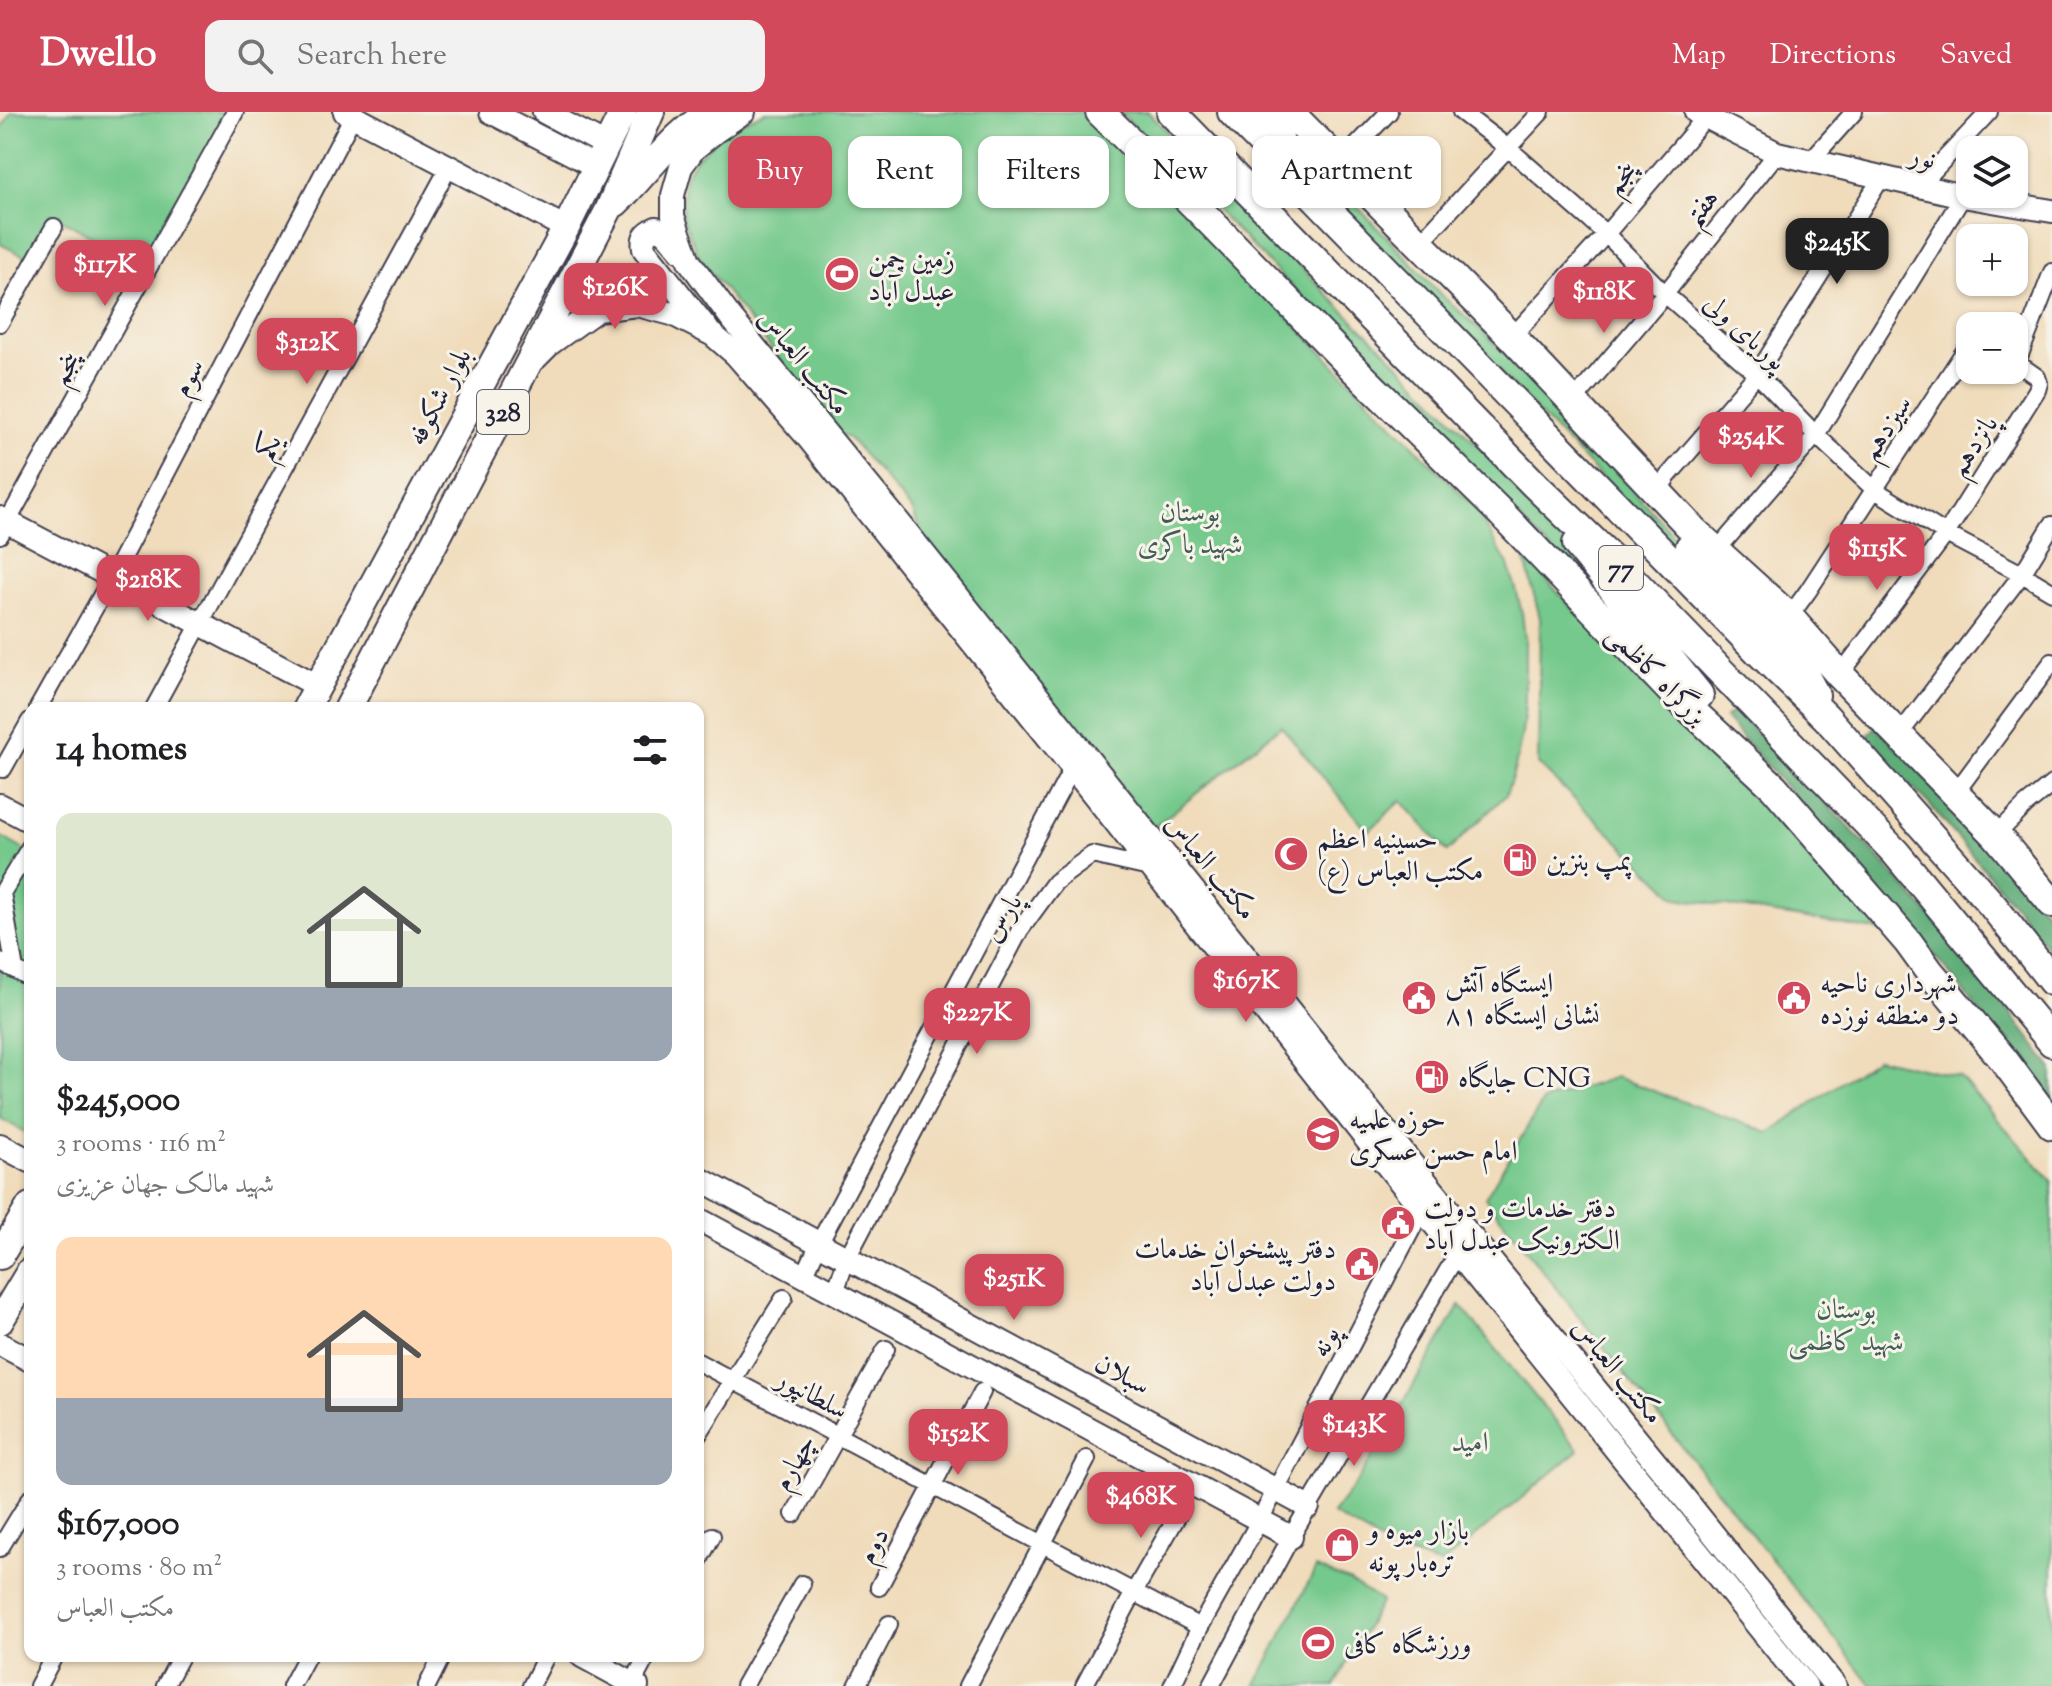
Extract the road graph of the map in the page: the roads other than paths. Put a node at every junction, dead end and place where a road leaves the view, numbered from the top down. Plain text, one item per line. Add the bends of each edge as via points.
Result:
1 (235, 112) edge
2 (491, 112) edge
3 (544, 112) edge
4 (601, 112) edge
5 (623, 112) edge
6 (651, 112) edge
7 (712, 112) edge
8 (744, 112) edge
9 (1100, 112) edge
10 (1171, 112) edge
11 (1232, 112) edge
12 (1260, 112) edge
13 (1289, 112) edge
14 (1389, 112) edge
15 (1461, 112) edge
16 (1541, 112) edge
17 (1854, 112) edge
18 (1989, 112) edge
19 (349, 114) edge
20 (1709, 116) edge
21 (1256, 136) edge
22 (1278, 136) edge
23 (1313, 136) edge
24 (1366, 136) edge
25 (1508, 148) junction
26 (1777, 153) junction
27 (602, 156) junction
28 (1811, 160) junction
29 (449, 167) junction
30 (1882, 177) junction
31 (1920, 185) junction
32 (1956, 194) edge
33 (1956, 207) edge
34 (2028, 207) edge
35 (1326, 208) edge
36 (1384, 208) edge
37 (608, 211) junction
38 (2052, 211) edge
39 (54, 227) dead end
40 (566, 228) junction
41 (1606, 234) junction
42 (1419, 244) junction
43 (689, 261) junction
44 (2052, 272) edge
45 (1665, 294) junction
46 (0, 323) edge
47 (2028, 330) edge
48 (713, 335) junction
49 (1512, 337) junction
50 (1956, 365) edge
51 (525, 371) junction
52 (2028, 371) edge
53 (1757, 374) junction
54 (1572, 403) junction
55 (1816, 435) junction
56 (1610, 442) junction
57 (1535, 485) junction
58 (1875, 490) junction
59 (1657, 492) junction
60 (2, 525) edge
61 (2052, 525) edge
62 (1946, 534) junction
63 (1717, 550) junction
64 (2022, 574) junction
65 (112, 577) junction
66 (2052, 592) edge
67 (1789, 617) junction
68 (200, 624) junction
69 (2052, 662) edge
70 (1840, 675) junction
71 (312, 697) edge
72 (41, 702) edge
73 (157, 702) edge
74 (351, 702) edge
75 (1826, 717) junction
76 (24, 732) edge
77 (1899, 735) junction
78 (1079, 761) junction
79 (3, 769) dead end
80 (2052, 784) edge
81 (1774, 787) junction
82 (1956, 792) junction
83 (0, 805) edge
84 (24, 818) edge
85 (1996, 835) junction
86 (24, 857) edge
87 (1154, 869) junction
88 (2052, 903) edge
89 (995, 914) junction
90 (1020, 930) junction
91 (15, 970) edge
92 (2052, 981) edge
93 (2052, 1042) edge
94 (1345, 1096) junction
95 (2052, 1125) edge
96 (0, 1145) edge
97 (24, 1158) edge
98 (704, 1181) edge
99 (1428, 1199) junction
100 (24, 1216) edge
101 (704, 1222) edge
102 (819, 1243) junction
103 (1464, 1243) junction
104 (0, 1256) edge
105 (847, 1258) junction
106 (804, 1276) junction
107 (24, 1281) edge
108 (835, 1292) junction
109 (784, 1298) dead end
110 (0, 1321) edge
111 (0, 1344) edge
112 (886, 1349) dead end
113 (24, 1357) edge
114 (704, 1365) edge
115 (732, 1380) junction
116 (982, 1392) dead end
117 (704, 1425) edge
118 (837, 1435) junction
119 (1087, 1459) dead end
120 (933, 1486) junction
121 (1276, 1490) junction
122 (1308, 1507) junction
123 (1182, 1508) dead end
124 (24, 1509) edge
125 (794, 1514) dead end
126 (1260, 1520) junction
127 (712, 1536) dead end
128 (1291, 1537) junction
129 (1042, 1543) junction
130 (0, 1548) edge
131 (704, 1551) edge
132 (802, 1584) dead end
133 (879, 1587) dead end
134 (1134, 1592) junction
135 (889, 1624) dead end
136 (1200, 1627) junction
137 (51, 1662) edge
138 (178, 1662) edge
139 (304, 1662) edge
140 (439, 1662) edge
141 (543, 1662) edge
142 (593, 1662) edge
143 (644, 1662) edge
144 (633, 1685) edge
145 (38, 1686) edge
146 (165, 1686) edge
147 (291, 1686) edge
148 (427, 1686) edge
149 (531, 1686) edge
150 (744, 1686) edge
151 (857, 1686) edge
152 (968, 1686) edge
153 (1084, 1686) edge
154 (1172, 1686) edge
155 (1211, 1686) edge
156 (1806, 1686) edge
157 (1835, 1686) edge

1 - 60 street, پنجم
2 - 27 main road
3 - 27 main road
4 - 27 main road
5 - 27 main road, بلوار شکوفه
6 - 37 main road, 328
7 - 37 main road via 684,130
8 - 43 main road, مکتب العباس via 694,149 681,167 673,216
9 - 81 highway, بزرگراه کاظمی via 1678,698
10 - 57 highway, بزرگراه کاظمی / 77
11 - 21 highway, 77
12 - 22 highway
13 - 23 highway
14 - 24 street
15 - 25 street, پوریای ولی
16 - 25 street
17 - 28 street
18 - 31 street
19 - 29 main road
19 - 65 street, سوم
20 - 26 main road, نور
20 - 41 street, پنجم
25 - 41 street, پوریای ولی
25 - 42 street
26 - 28 main road, نور
26 - 45 street, هفتم
27 - 40 main road, بلوار شکوفه
28 - 30 main road, نور
29 - 40 main road
29 - 68 street, یکم
30 - 31 main road, نور
30 - 53 street
31 - 32 main road, نور
33 - 55 street
34 - 38 main road, نور
35 - 75 highway, 77
36 - 42 highway
37 - 51 main road, 328
39 - 46 street
40 - 71 main road, بلوار شکوفه / 328
41 - 45 street, پوریای ولی
41 - 49 street, پنجم
42 - 49 highway
43 - 48 main road via 656,228 642,240
43 - 78 main road, مکتب العباس via 898,521
44 - 47 street
45 - 53 street, پوریای ولی
45 - 54 street, هفتم
48 - 51 main road, مکتب العباس via 672,314 637,305 597,310 551,343
48 - 78 main road, مکتب العباس via 809,439
49 - 54 highway
50 - 58 street, سیزدهم
51 - 74 main road, 328
52 - 62 street, پانزدهم via 2037,377 2037,390
53 - 55 street, پوریای ولی
53 - 59 street
54 - 56 highway
55 - 58 street, پوریای ولی
55 - 63 street
56 - 59 highway
56 - 75 highway via 1652,504 1798,663
57 - 81 highway via 1590,563
57 - 93 highway, بزرگراه کاظمی / 77 via 1895,852
58 - 62 street, پوریای ولی
58 - 67 street, سیزدهم
59 - 63 highway
60 - 65 main road
61 - 64 street
62 - 64 street, پوریای ولی
62 - 70 street, پانزدهم
63 - 67 highway
64 - 66 street, پوریای ولی
64 - 77 street
65 - 68 main road
65 - 72 street
67 - 70 highway
68 - 71 main road
68 - 73 street
69 - 82 street
70 - 77 highway
75 - 92 highway, 77
76 - 79 street
77 - 82 highway
78 - 87 main road, مکتب العباس
78 - 89 street, پارس
78 - 94 main road, مکتب العباس
80 - 85 street
81 - 95 highway, بزرگراه کاظمی via 1908,942
82 - 85 highway
83 - 84 main road
85 - 88 highway
86 - 91 street via 2,893
87 - 90 street, پارس via 1092,855 1055,882
87 - 94 main road, مکتب العباس
89 - 90 street
89 - 102 street, پارس
90 - 105 street, پارس
94 - 99 main road, مکتب العباس
96 - 97 main road
98 - 102 main road, سبلان
99 - 103 main road, مکتب العباس
99 - 121 street, پونه
100 - 104 main road
101 - 106 main road
102 - 105 main road, سبلان
102 - 106 street, پارس
103 - 122 street
103 - 156 main road, مکتب العباس
103 - 157 main road, مکتب العباس via 1666,1475
105 - 108 street, پارس
105 - 121 main road, سبلان
106 - 108 main road
107 - 110 main road
108 - 126 main road
109 - 115 street
111 - 113 main road
112 - 118 street
114 - 115 street, سلطانپور
115 - 117 street
115 - 118 street, سلطانپور
116 - 120 street
118 - 120 street, سلطانپور
118 - 125 street, چهارم
119 - 129 street
120 - 129 street, سلطانپور
120 - 133 street, دوم
121 - 122 main road, سبلان
121 - 126 street, پونه
122 - 128 street
123 - 134 street
124 - 130 street
126 - 128 main road
126 - 136 street, پونه
127 - 131 street
128 - 155 street
129 - 134 street, سلطانپور
129 - 152 street
132 - 150 street
134 - 136 street, سلطانپور
134 - 153 street
135 - 151 street
136 - 154 street, پونه
137 - 145 street
138 - 146 street
139 - 147 street
140 - 148 street
141 - 149 street
142 - 144 main road
143 - 144 street

